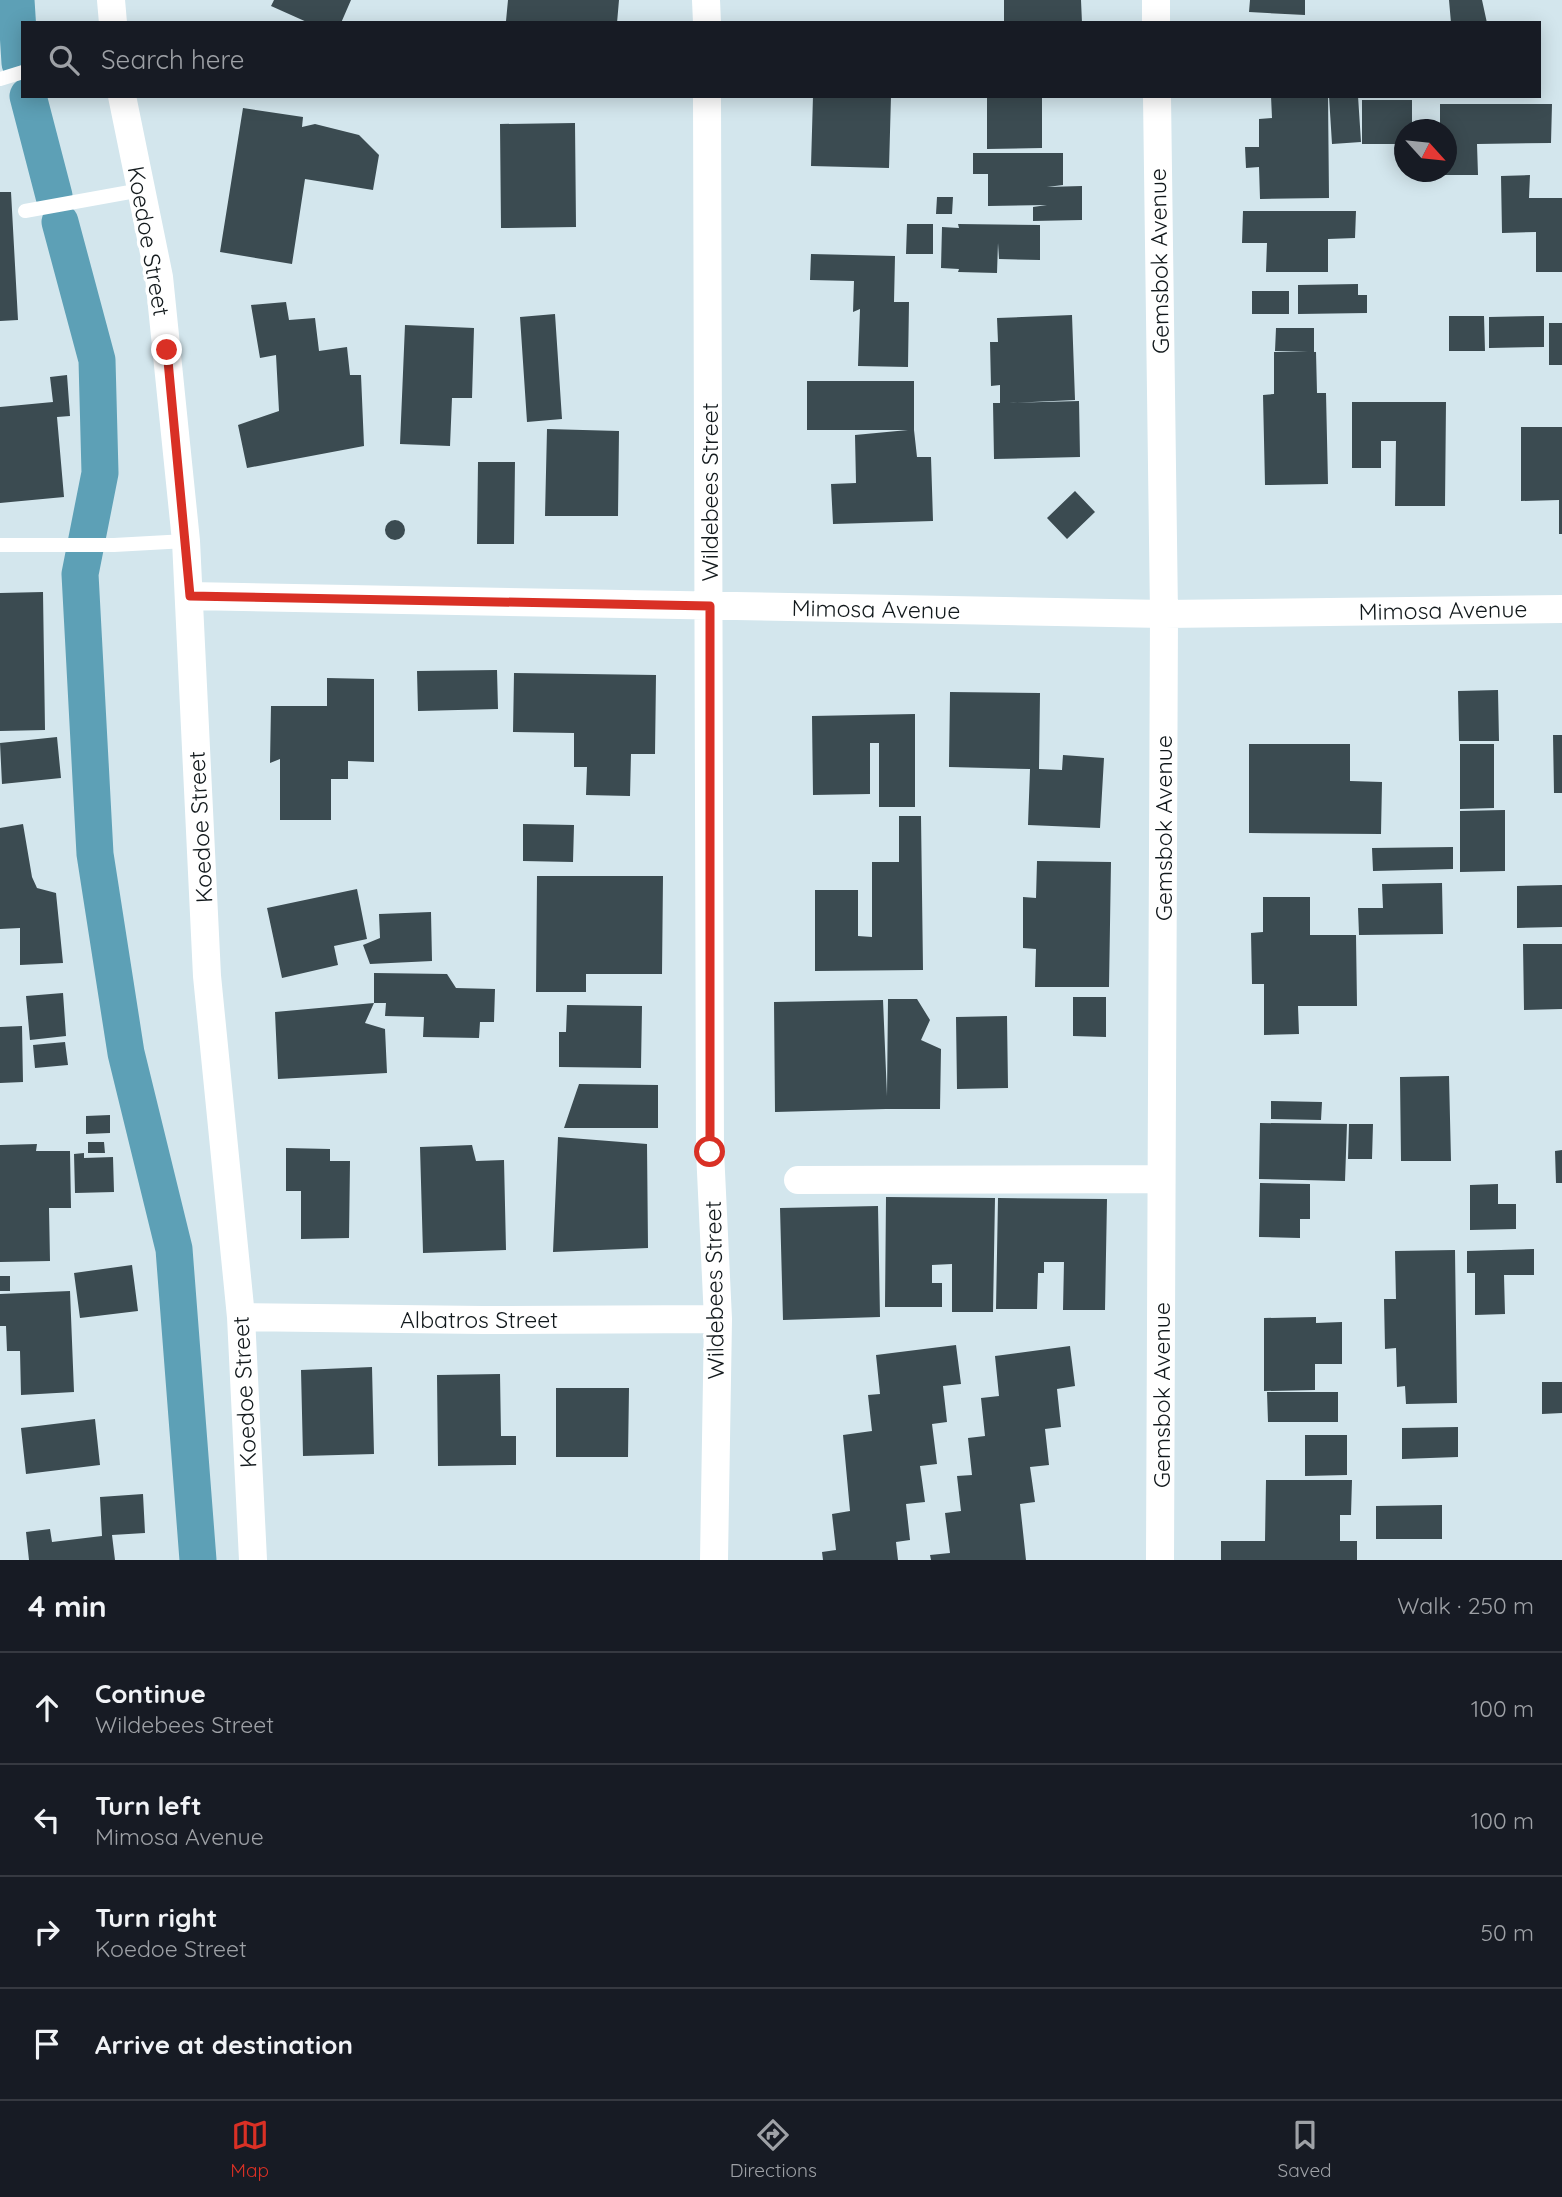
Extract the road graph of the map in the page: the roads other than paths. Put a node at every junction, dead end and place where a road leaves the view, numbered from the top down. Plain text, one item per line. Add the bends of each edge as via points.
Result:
1 (111, 0) edge
2 (706, 0) edge
3 (1156, 0) edge
4 (113, 21) edge
5 (707, 21) edge
6 (1156, 21) edge
7 (21, 73) edge
8 (0, 79) edge
9 (122, 98) edge
10 (707, 98) edge
11 (1157, 98) edge
12 (141, 190) junction
13 (25, 211) dead end
14 (186, 541) junction
15 (0, 545) edge
16 (190, 596) junction
17 (710, 606) junction
18 (1562, 609) edge
19 (1164, 614) junction
20 (1161, 1179) junction
21 (798, 1180) dead end
22 (241, 1317) junction
23 (718, 1319) junction
24 (253, 1560) edge
25 (714, 1560) edge
26 (1160, 1560) edge

1 - 4 street
2 - 5 street
3 - 6 street
7 - 8 lane
9 - 12 street, Koedoe Street
10 - 17 street, Wildebees Street
11 - 19 street, Gemsbok Avenue
12 - 13 lane
12 - 14 street, Koedoe Street via 159,277
14 - 15 lane
14 - 16 street, Koedoe Street
16 - 17 street, Mimosa Avenue
16 - 22 street, Koedoe Street via 206,976
17 - 19 street, Mimosa Avenue
17 - 23 street, Wildebees Street via 710,1152
18 - 19 street, Mimosa Avenue
19 - 20 street, Gemsbok Avenue
20 - 21 street
20 - 26 street, Gemsbok Avenue
22 - 23 street, Albatros Street
22 - 24 street, Koedoe Street
23 - 25 street, Wildebees Street

